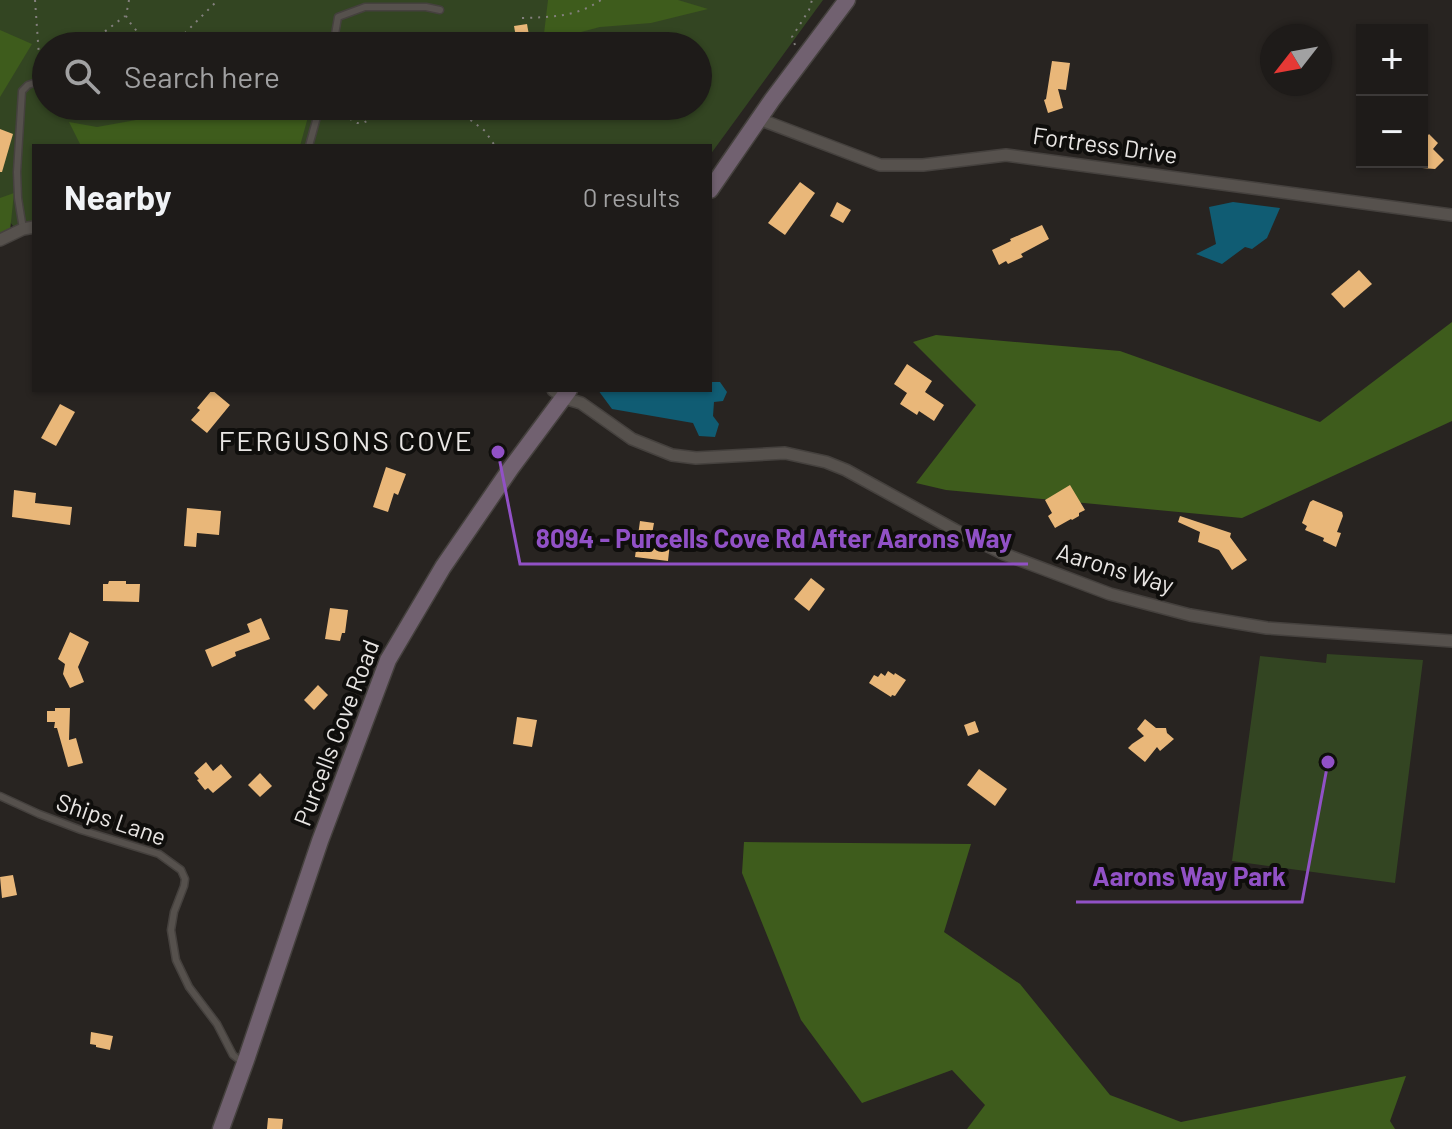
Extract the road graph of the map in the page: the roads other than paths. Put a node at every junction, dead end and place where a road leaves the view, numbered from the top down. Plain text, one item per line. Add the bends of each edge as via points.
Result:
1 (847, 0) edge
2 (440, 10) dead end
3 (335, 32) edge
4 (32, 84) edge
5 (759, 119) junction
6 (315, 120) edge
7 (309, 144) edge
8 (712, 187) edge
9 (1452, 215) edge
10 (29, 228) edge
11 (0, 240) edge
12 (562, 393) edge
13 (1452, 641) edge
14 (0, 796) edge
15 (245, 1064) junction
16 (221, 1129) edge

1 - 5 main road
2 - 3 lane via 365,7 338,17
4 - 10 lane via 22,91 17,172 18,198
5 - 8 main road
5 - 9 street, Fortress Drive via 880,165 1006,155
6 - 7 lane
10 - 11 street
12 - 13 street, Aarons Way via 632,439 672,455 785,453 826,462 1004,554 1110,594 1267,628
12 - 15 main road, Purcells Cove Road via 443,567 388,660
14 - 15 lane, Ships Lane via 81,830 159,854 181,870 184,886 171,930 176,960 231,1051
15 - 16 main road, Purcells Cove Road

